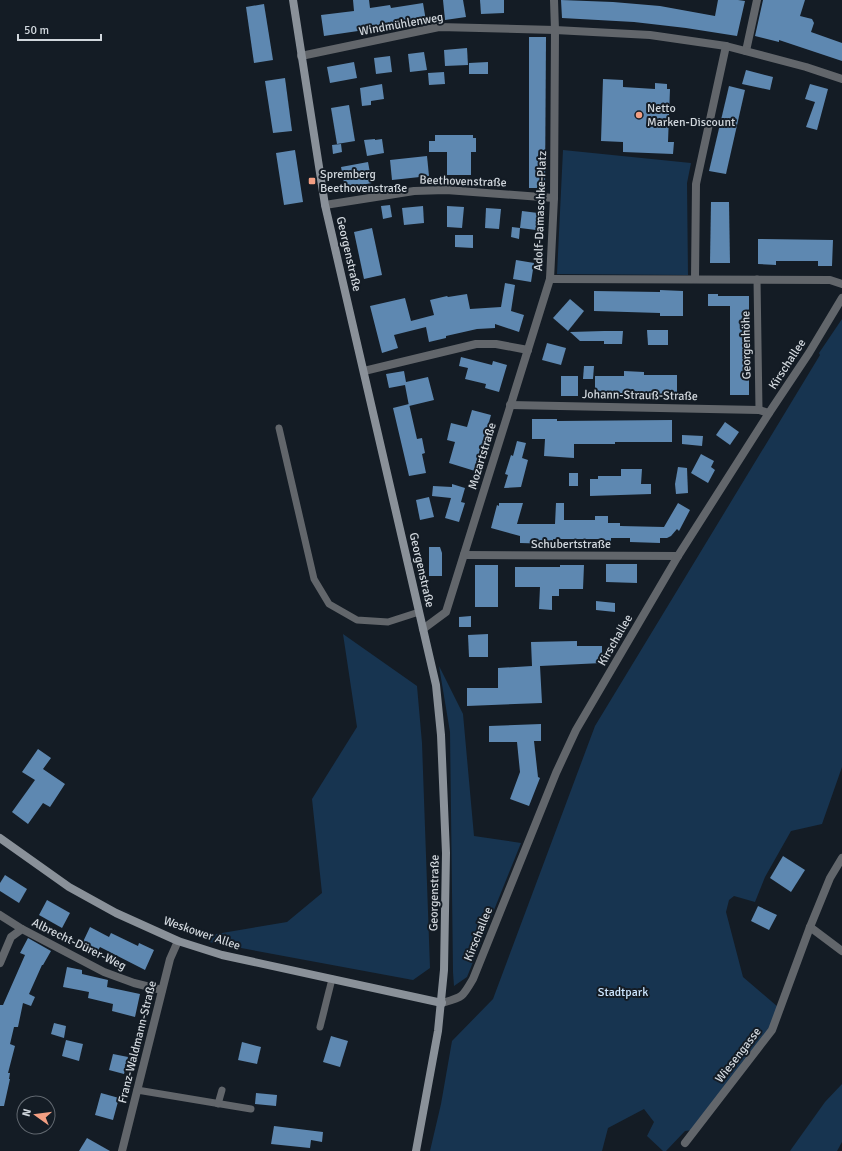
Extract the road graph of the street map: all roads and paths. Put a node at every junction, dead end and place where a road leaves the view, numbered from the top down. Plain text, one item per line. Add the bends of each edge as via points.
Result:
1 (293, 0) edge
2 (554, 0) edge
3 (757, 0) edge
4 (555, 30) junction
5 (726, 46) junction
6 (746, 51) junction
7 (301, 56) junction
8 (842, 79) edge
9 (554, 198) junction
10 (325, 205) junction
11 (550, 279) junction
12 (695, 279) junction
13 (757, 279) junction
14 (842, 284) edge
15 (842, 298) edge
16 (528, 350) junction
17 (364, 371) junction
18 (510, 405) junction
19 (759, 410) junction
20 (769, 413) junction
21 (279, 428) dead end
22 (464, 555) junction
23 (678, 556) junction
24 (419, 612) junction
25 (423, 629) junction
26 (0, 838) edge
27 (842, 858) edge
28 (0, 915) edge
29 (810, 927) junction
30 (22, 929) junction
31 (178, 940) junction
32 (842, 951) edge
33 (0, 963) edge
34 (332, 979) junction
35 (162, 990) junction
36 (442, 1003) junction
37 (320, 1027) dead end
38 (137, 1090) junction
39 (222, 1090) dead end
40 (218, 1104) junction
41 (251, 1110) dead end
42 (685, 1143) dead end
43 (122, 1151) edge
44 (416, 1151) edge

1 - 7 main road, Georgenstraße
2 - 4 street, Adolf-Damaschke-Platz
3 - 6 street
4 - 5 street via 650,35
4 - 7 street, Windmühlenweg via 439,27
4 - 9 street, Adolf-Damaschke-Platz
5 - 6 street
5 - 12 street via 696,184
6 - 8 street
7 - 10 main road, Georgenstraße
9 - 10 street, Beethovenstraße via 446,190 414,191
9 - 11 street, Adolf-Damaschke-Platz
10 - 17 main road, Georgenstraße
11 - 12 street, Adolf-Damaschke-Platz
11 - 16 street, Mozartstraße
12 - 13 street
13 - 14 street via 830,280
13 - 19 lane, Georgenhöhe
15 - 20 street, Kirschallee
16 - 17 street via 496,344 476,344
16 - 18 street, Mozartstraße
17 - 24 main road, Georgenstraße
18 - 19 street, Johann-Strauß-Straße
18 - 22 street, Mozartstraße
19 - 20 street, Johann-Strauß-Straße
20 - 23 street, Kirschallee
21 - 24 lane via 314,579 329,604 357,620 388,622
22 - 23 street, Schubertstraße
22 - 25 street, Mozartstraße via 446,612
23 - 36 street, Kirschallee via 564,754 473,979 464,995
24 - 25 main road, Georgenstraße
25 - 36 main road, Georgenstraße via 436,685 442,743 446,853
26 - 31 main road, Weskower Allee via 69,887 116,913
27 - 29 street, Wiesengasse via 830,878
28 - 30 street
29 - 32 street
29 - 42 street, Wiesengasse via 772,1030
30 - 33 street, Albrecht-Dürer-Weg via 11,937
30 - 35 street, Albrecht-Dürer-Weg via 104,972
31 - 34 main road, Weskower Allee via 222,955
31 - 35 street, Franz-Waldmann-Straße
34 - 36 main road, Weskower Allee
34 - 37 lane
35 - 38 street, Franz-Waldmann-Straße
36 - 44 main road, Georgenstraße
38 - 40 lane
38 - 43 street, Franz-Waldmann-Straße
39 - 40 lane
40 - 41 lane

